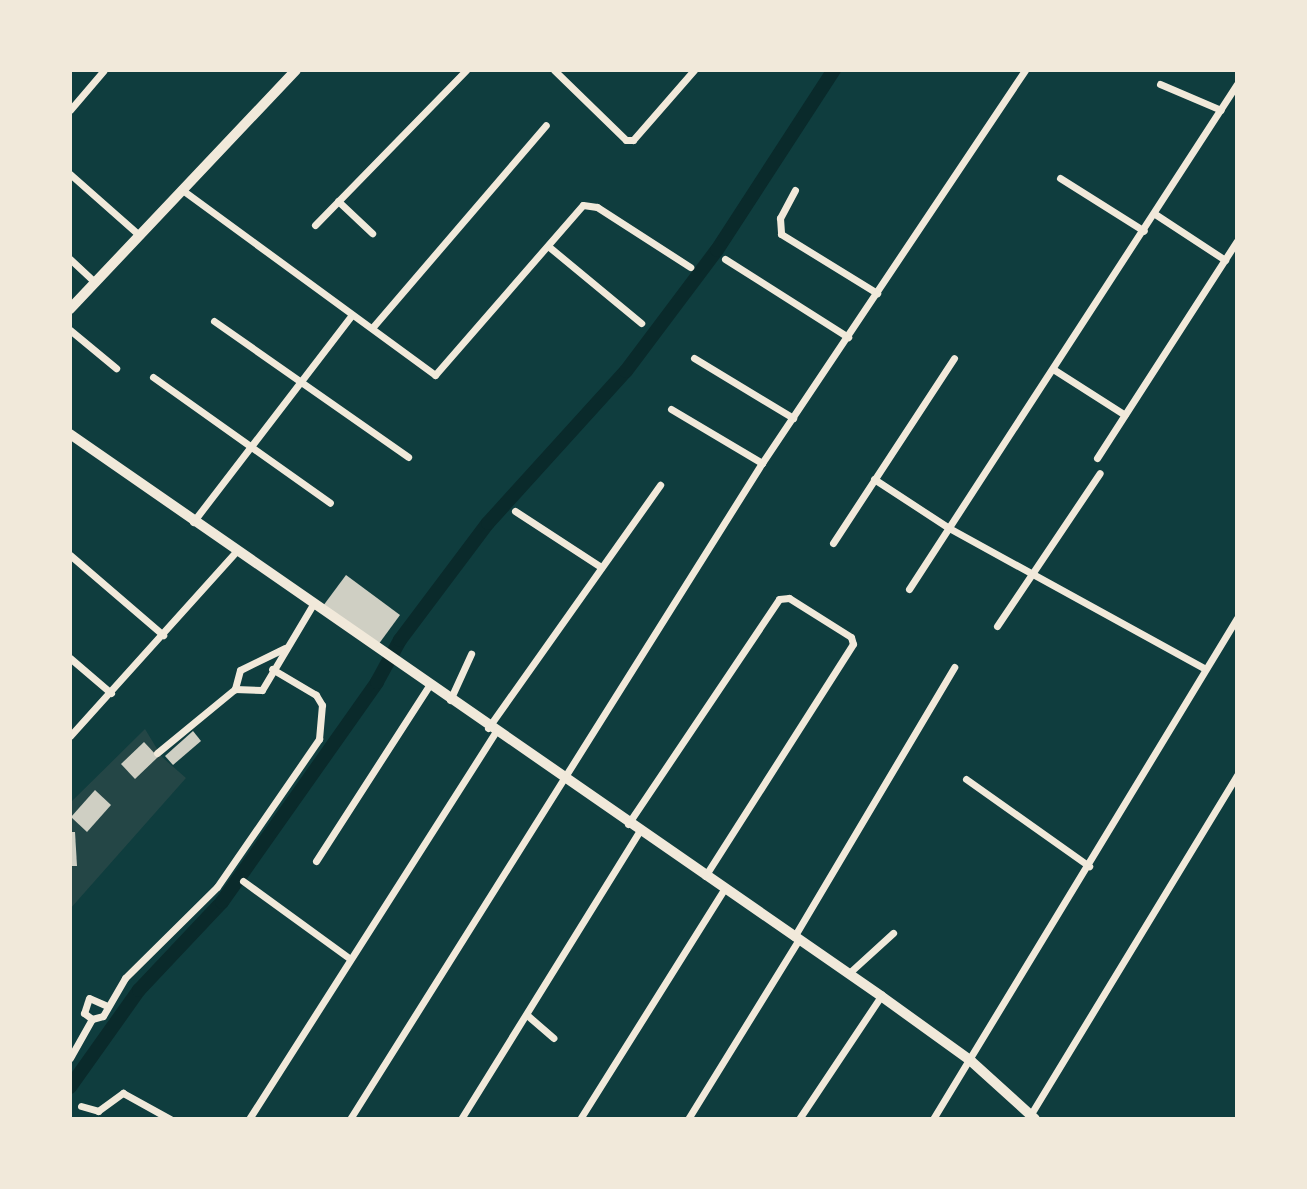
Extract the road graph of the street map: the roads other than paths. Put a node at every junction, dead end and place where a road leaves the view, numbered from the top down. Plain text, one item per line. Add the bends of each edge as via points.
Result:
1 (104, 70) edge
2 (296, 70) edge
3 (466, 70) edge
4 (554, 70) edge
5 (1025, 70) edge
6 (690, 71) edge
7 (1160, 84) dead end
8 (1237, 84) edge
9 (70, 110) edge
10 (1221, 110) junction
11 (546, 125) dead end
12 (70, 174) edge
13 (1060, 178) dead end
14 (181, 189) junction
15 (795, 190) dead end
16 (338, 201) junction
17 (1155, 214) junction
18 (315, 225) dead end
19 (1144, 231) junction
20 (372, 233) dead end
21 (139, 235) junction
22 (1237, 241) edge
23 (548, 246) junction
24 (70, 259) edge
25 (725, 259) dead end
26 (1225, 260) junction
27 (690, 267) dead end
28 (95, 282) junction
29 (877, 293) junction
30 (70, 309) edge
31 (352, 315) junction
32 (214, 321) dead end
33 (641, 323) dead end
34 (372, 328) junction
35 (70, 330) edge
36 (848, 337) junction
37 (694, 358) dead end
38 (954, 358) dead end
39 (116, 368) dead end
40 (1053, 369) junction
41 (153, 377) dead end
42 (303, 381) junction
43 (671, 409) dead end
44 (1125, 415) junction
45 (793, 418) junction
46 (70, 434) edge
47 (251, 447) junction
48 (408, 457) dead end
49 (1097, 458) dead end
50 (762, 463) junction
51 (1100, 473) dead end
52 (874, 479) junction
53 (660, 485) dead end
54 (330, 503) dead end
55 (515, 511) dead end
56 (193, 522) junction
57 (949, 528) junction
58 (833, 543) dead end
59 (235, 553) junction
60 (70, 555) edge
61 (601, 567) junction
62 (1033, 575) junction
63 (909, 589) dead end
64 (312, 606) junction
65 (1237, 618) edge
66 (997, 626) dead end
67 (163, 635) junction
68 (285, 648) junction
69 (471, 654) dead end
70 (70, 658) edge
71 (954, 667) dead end
72 (272, 669) junction
73 (1205, 669) junction
74 (428, 687) junction
75 (235, 689) junction
76 (111, 693) junction
77 (449, 701) junction
78 (491, 730) junction
79 (70, 736) edge
80 (157, 753) dead end
81 (1237, 775) edge
82 (966, 779) dead end
83 (563, 780) junction
84 (628, 824) junction
85 (638, 833) junction
86 (316, 861) dead end
87 (1089, 866) junction
88 (705, 876) junction
89 (243, 881) dead end
90 (724, 889) junction
91 (893, 933) dead end
92 (796, 940) junction
93 (349, 958) junction
94 (848, 974) junction
95 (881, 996) junction
96 (105, 1005) junction
97 (527, 1015) junction
98 (92, 1019) junction
99 (553, 1038) dead end
100 (70, 1058) edge
101 (971, 1061) junction
102 (81, 1106) dead end
103 (1033, 1117) edge
104 (170, 1119) edge
105 (249, 1119) edge
106 (350, 1119) edge
107 (461, 1119) edge
108 (580, 1119) edge
109 (688, 1119) edge
110 (799, 1119) edge
111 (933, 1119) edge

1 - 9 street
2 - 14 main road
3 - 16 street
4 - 6 street via 626,140 633,140
5 - 29 street
7 - 10 street
8 - 10 street
10 - 17 street
11 - 34 street
12 - 21 street
13 - 19 street
14 - 21 main road
14 - 31 street
15 - 29 street via 780,218 781,234
16 - 18 street
16 - 20 street
17 - 19 street
17 - 26 street
19 - 40 street
21 - 28 main road
22 - 26 street
23 - 27 street via 583,205 597,207
23 - 33 street
23 - 34 street via 435,375
24 - 28 street
25 - 36 street
26 - 44 street
28 - 30 main road
29 - 36 street
31 - 34 street
31 - 42 street
32 - 42 street
35 - 39 street
36 - 45 street
37 - 45 street
38 - 52 street
40 - 44 street
40 - 57 street
41 - 47 street
42 - 47 street
42 - 48 street
43 - 50 street
44 - 49 street
45 - 50 street
46 - 56 main road
47 - 54 street
47 - 56 street
50 - 83 street
51 - 62 street
52 - 57 street
52 - 58 street
53 - 61 street
55 - 61 street
56 - 59 main road
57 - 62 street
57 - 63 street
59 - 64 main road
59 - 67 street
60 - 67 street
61 - 78 street
62 - 66 street
62 - 73 street
64 - 68 street
64 - 74 main road
65 - 73 street
67 - 76 street
68 - 72 street
68 - 75 street via 240,670
69 - 77 street
70 - 76 street
71 - 92 street
72 - 75 street via 262,690
72 - 96 street via 316,695 322,705 319,739 217,887 125,978
73 - 87 street
74 - 77 main road
74 - 86 street
75 - 80 street
76 - 79 street
77 - 78 main road
78 - 83 main road
78 - 93 street
81 - 103 street
82 - 87 street
83 - 84 main road
83 - 106 street
84 - 85 main road
84 - 88 street via 779,599 789,598 851,637 853,644
85 - 88 main road
85 - 97 street
87 - 101 street
88 - 90 main road
89 - 93 street
90 - 92 main road
90 - 108 street
91 - 94 street
92 - 94 main road
92 - 109 street
93 - 105 street
94 - 95 main road
95 - 101 main road
95 - 110 street
96 - 98 street via 103,1016
96 - 98 street via 97,997 84,1003 84,1013
97 - 99 street
97 - 107 street
98 - 100 street
101 - 103 main road
101 - 111 street
102 - 104 street via 98,1111 123,1093

